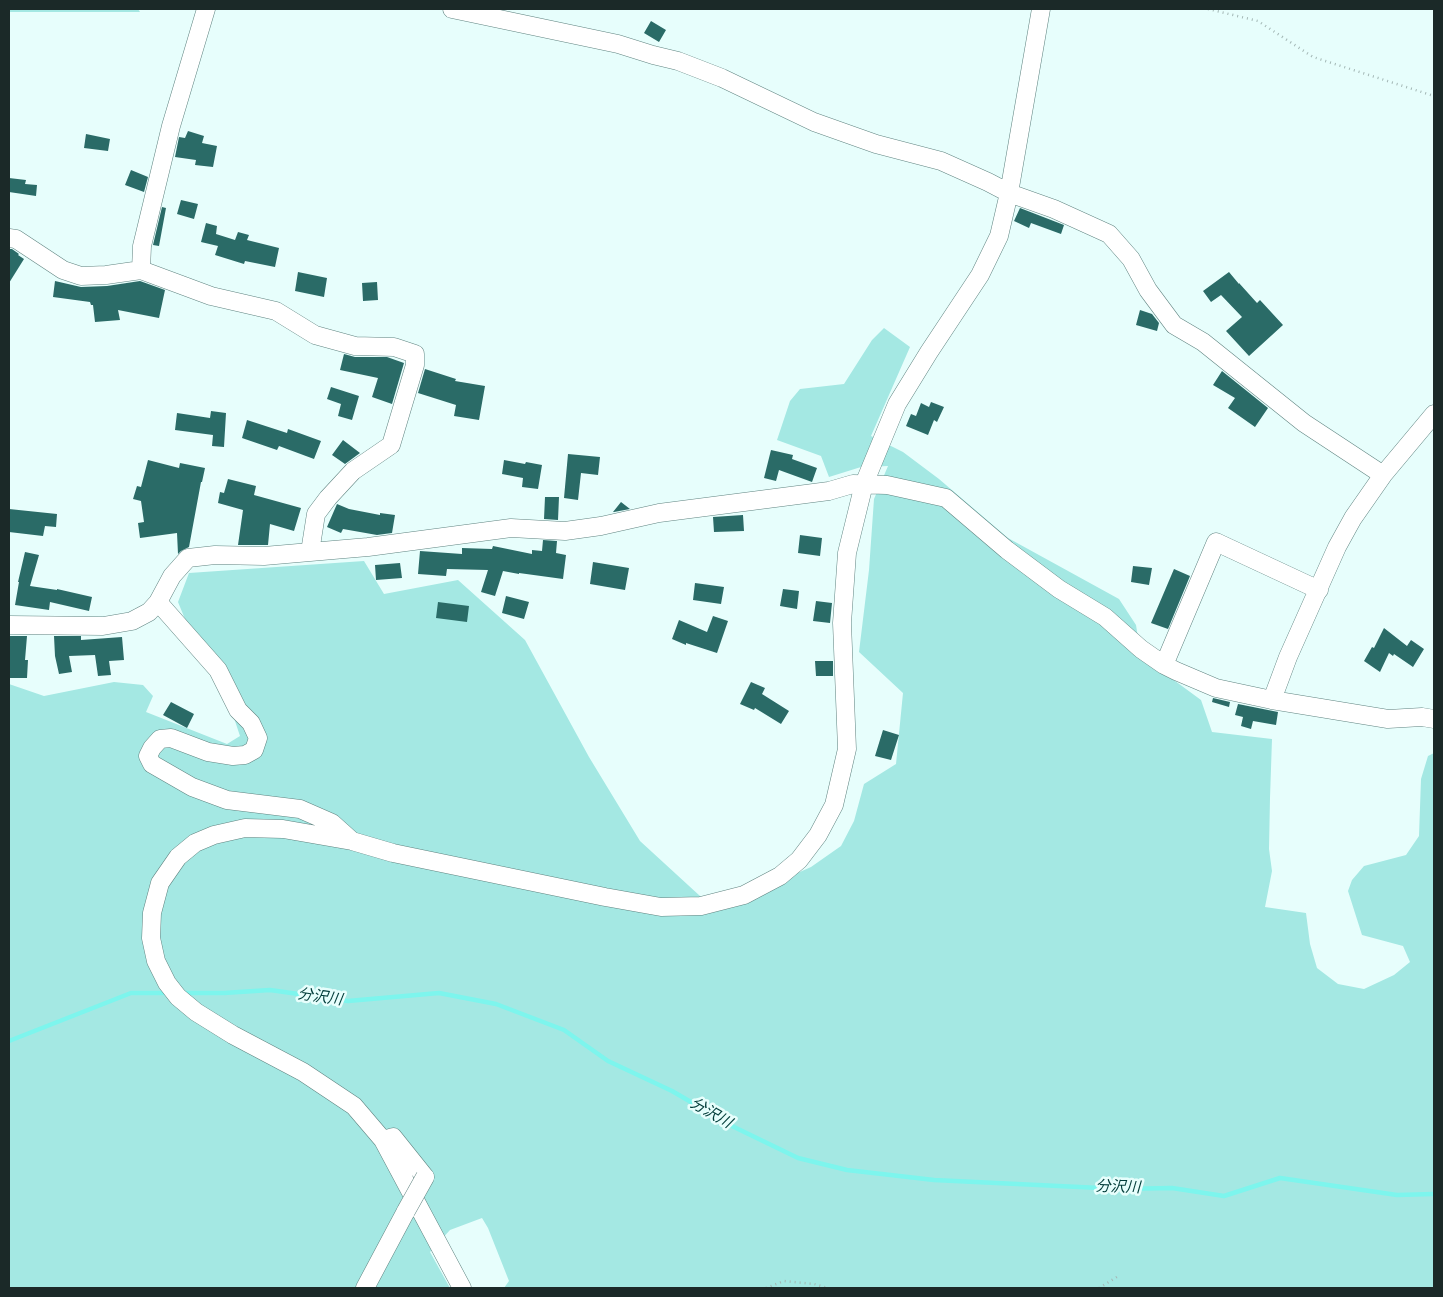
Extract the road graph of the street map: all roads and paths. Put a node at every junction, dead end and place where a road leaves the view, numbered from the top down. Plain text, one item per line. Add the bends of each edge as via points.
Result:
1 (206, 9) edge
2 (452, 9) edge
3 (1041, 9) edge
4 (1208, 9) edge
5 (1434, 96) edge
6 (1009, 193) junction
7 (9, 238) edge
8 (141, 270) junction
9 (1434, 414) edge
10 (1383, 475) junction
11 (864, 484) junction
12 (310, 552) junction
13 (1319, 590) junction
14 (158, 602) junction
15 (9, 625) edge
16 (1164, 665) junction
17 (1272, 700) junction
18 (1434, 719) edge
19 (352, 841) junction
20 (383, 1140) junction
21 (1120, 1275) dead end
22 (365, 1288) edge
23 (462, 1288) edge
24 (766, 1288) edge
25 (828, 1288) edge
26 (1099, 1288) edge

1 - 8 street via 171,126 142,246
2 - 6 street via 618,44 678,61 814,122 876,144 941,161
3 - 6 street
4 - 5 path via 1258,21 1313,57
6 - 10 street via 1109,234 1131,259 1148,290 1174,325 1203,342 1304,424
6 - 11 street via 999,236 980,275 897,404
7 - 8 street via 16,239 63,270 80,276
8 - 12 street via 211,296 276,311 315,335 355,346 394,347 415,354 415,365 391,445 353,471 328,498 316,514
9 - 10 street
10 - 13 street via 1353,518
11 - 12 street via 658,513 565,532 511,528
11 - 16 street via 887,485 946,498 1007,550 1059,589 1104,617
11 - 19 street via 847,553 842,623 847,749 834,805 818,835 780,876 744,895 701,906 660,907 403,855
12 - 14 street via 188,558 172,576
13 - 16 street via 1216,542
13 - 17 street
14 - 15 street via 149,612 132,621 103,626
14 - 19 street via 218,670 238,710 251,723 258,738 254,750 233,756 208,752 171,738 160,739 148,756 152,764 192,786 227,800 300,809 332,823
16 - 17 street via 1216,688
17 - 18 street via 1388,718
19 - 20 street via 283,829 245,828 195,843 178,857 160,883 152,913 151,938 156,961 167,983 196,1012 303,1072 354,1106
20 - 22 street, bridge via 393,1137 425,1177
20 - 23 street
21 - 26 path
24 - 25 path via 784,1281

